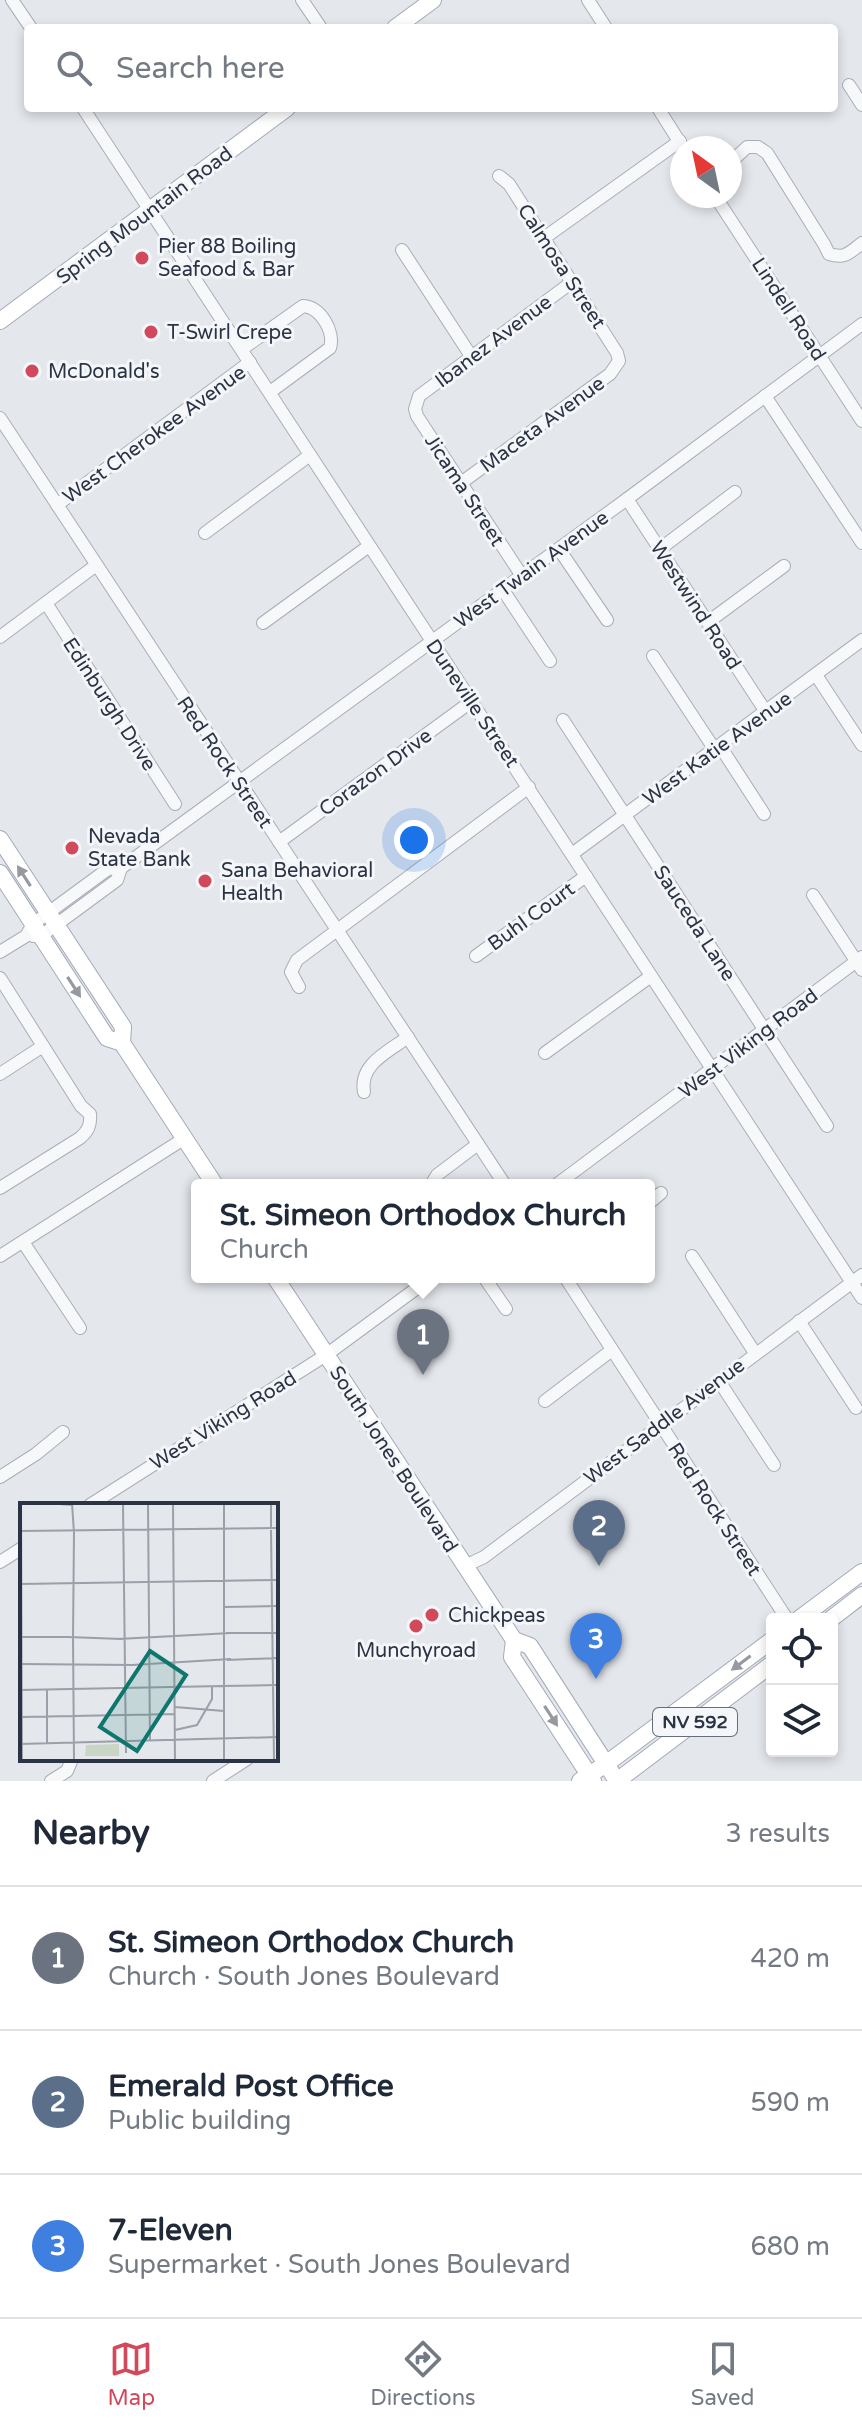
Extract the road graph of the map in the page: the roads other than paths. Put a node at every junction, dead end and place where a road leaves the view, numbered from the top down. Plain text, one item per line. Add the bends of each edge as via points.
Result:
1 (12, 0) edge
2 (302, 0) edge
3 (433, 0) edge
4 (588, 0) edge
5 (28, 24) edge
6 (318, 24) edge
7 (400, 24) edge
8 (603, 24) edge
9 (849, 85) dead end
10 (862, 105) edge
11 (86, 112) edge
12 (282, 112) edge
13 (661, 112) edge
14 (676, 136) edge
15 (742, 152) edge
16 (670, 153) edge
17 (499, 176) dead end
18 (723, 208) edge
19 (151, 209) junction
20 (544, 238) junction
21 (862, 243) edge
22 (402, 250) dead end
23 (572, 282) junction
24 (0, 321) edge
25 (862, 324) edge
26 (242, 349) junction
27 (471, 356) junction
28 (819, 356) junction
29 (619, 361) joint
30 (250, 362) junction
31 (270, 392) junction
32 (765, 396) junction
33 (416, 402) joint
34 (0, 418) edge
35 (862, 421) edge
36 (310, 455) junction
37 (461, 483) junction
38 (735, 492) dead end
39 (627, 499) junction
40 (57, 505) junction
41 (205, 533) dead end
42 (862, 543) edge
43 (369, 546) junction
44 (559, 549) junction
45 (660, 549) junction
46 (95, 566) junction
47 (784, 566) dead end
48 (522, 576) junction
49 (503, 590) junction
50 (46, 603) junction
51 (607, 620) dead end
52 (708, 622) junction
53 (263, 623) dead end
54 (0, 637) edge
55 (862, 640) edge
56 (432, 641) junction
57 (653, 656) dead end
58 (550, 661) dead end
59 (816, 675) junction
60 (472, 701) junction
61 (766, 712) junction
62 (563, 720) dead end
63 (862, 745) edge
64 (717, 748) junction
65 (239, 782) junction
66 (529, 787) junction
67 (175, 804) dead end
68 (764, 814) dead end
69 (625, 815) junction
70 (0, 839) edge
71 (279, 842) junction
72 (572, 854) junction
73 (0, 873) edge
74 (586, 876) junction
75 (813, 895) dead end
76 (52, 919) junction
77 (338, 930) junction
78 (33, 932) junction
79 (0, 952) edge
80 (476, 956) dead end
81 (860, 963) edge
82 (651, 976) junction
83 (0, 978) edge
84 (299, 987) dead end
85 (765, 1030) junction
86 (408, 1037) junction
87 (122, 1043) junction
88 (43, 1046) junction
89 (545, 1053) dead end
90 (713, 1069) junction
91 (0, 1074) edge
92 (364, 1092) dead end
93 (827, 1126) dead end
94 (185, 1138) junction
95 (478, 1144) junction
96 (211, 1179) edge
97 (435, 1179) edge
98 (501, 1179) edge
99 (564, 1179) edge
100 (0, 1188) edge
101 (661, 1193) dead end
102 (655, 1198) edge
103 (23, 1242) junction
104 (0, 1256) edge
105 (692, 1256) dead end
106 (857, 1278) edge
107 (279, 1283) edge
108 (424, 1283) edge
109 (488, 1283) edge
110 (569, 1283) edge
111 (862, 1298) edge
112 (506, 1309) dead end
113 (799, 1321) junction
114 (80, 1328) dead end
115 (612, 1350) junction
116 (755, 1353) junction
117 (326, 1355) junction
118 (719, 1381) junction
119 (545, 1401) dead end
120 (856, 1408) dead end
121 (660, 1425) junction
122 (63, 1432) dead end
123 (774, 1465) dead end
124 (0, 1477) edge
125 (93, 1503) edge
126 (20, 1549) edge
127 (0, 1562) edge
128 (465, 1566) junction
129 (862, 1572) edge
130 (838, 1590) junction
131 (862, 1595) edge
132 (783, 1613) edge
133 (807, 1613) edge
134 (824, 1613) edge
135 (838, 1614) edge
136 (514, 1640) junction
137 (766, 1644) edge
138 (766, 1666) edge
139 (71, 1761) edge
140 (244, 1761) edge
141 (606, 1764) junction
142 (587, 1779) edge
143 (51, 1781) edge
144 (213, 1781) edge
145 (617, 1781) edge

1 - 5 street
2 - 6 street
3 - 7 main road
4 - 8 street
9 - 10 street
11 - 19 street, Duneville Street
12 - 19 main road, Spring Mountain Road
13 - 14 street
15 - 21 street via 758,147 767,153 829,254 848,254
16 - 20 street
17 - 20 street, Calmosa Street
18 - 28 street, Lindell Road
19 - 24 main road, Spring Mountain Road
19 - 26 street, Duneville Street
20 - 23 street, Calmosa Street
22 - 27 street
23 - 27 street, Ibanez Avenue
23 - 29 street, Calmosa Street
25 - 28 street, West Twain Avenue
26 - 30 street, Duneville Street
26 - 31 street via 303,306 316,310 332,334 330,348
27 - 33 street, Ibanez Avenue
28 - 32 street, West Twain Avenue
28 - 35 street, Lindell Road
29 - 37 street, Maceta Avenue via 610,374
30 - 31 street, Duneville Street
30 - 40 street, West Cherokee Avenue
31 - 36 street, Duneville Street
32 - 39 street, West Twain Avenue
32 - 42 street
33 - 37 street, Jicama Street via 417,416
34 - 40 street, Red Rock Street
36 - 41 street
36 - 43 street, Duneville Street
37 - 48 street, Jicama Street
38 - 45 street
39 - 44 street, West Twain Avenue
39 - 45 street, Westwind Road
40 - 46 street, Red Rock Street
43 - 53 street
43 - 56 street, Duneville Street
44 - 48 street, West Twain Avenue
44 - 51 street
45 - 52 street, Westwind Road
46 - 50 street
46 - 65 street, Red Rock Street
47 - 52 street
48 - 49 street, West Twain Avenue
49 - 56 street, West Twain Avenue
49 - 58 street
50 - 54 street
50 - 67 street, Edinburgh Drive
52 - 61 street, Westwind Road
55 - 59 street, West Katie Avenue
56 - 60 street, Duneville Street
56 - 65 street, West Twain Avenue
57 - 64 street
59 - 61 street, West Katie Avenue
59 - 63 street
60 - 66 street, Duneville Street
60 - 71 street, Corazon Drive
61 - 64 street, West Katie Avenue
62 - 69 street, Sauceda Lane
64 - 68 street
64 - 69 street, West Katie Avenue
65 - 71 street, Red Rock Street
65 - 76 street, West Twain Avenue via 121,868 117,880
66 - 72 street, Duneville Street
66 - 77 street
69 - 72 street, West Katie Avenue
69 - 85 street, Sauceda Lane
76 -> 70 main road
71 - 77 street, Red Rock Street
72 - 74 street, Duneville Street
73 - 78 main road
74 - 80 street, Buhl Court
74 - 82 street, Duneville Street
75 - 81 street
76 - 78 street, West Twain Avenue
76 - 87 main road via 123,1027
77 - 84 street via 297,960 291,972
77 - 86 street, Red Rock Street
78 - 79 street, West Twain Avenue
78 -> 87 main road via 107,1038
81 - 85 street, West Viking Road
82 - 89 street
82 - 90 street, Duneville Street
83 - 88 street
85 - 90 street, West Viking Road
85 - 93 street, Sauceda Lane
86 - 92 street via 368,1067
86 - 95 street, Red Rock Street
87 - 94 main road
88 - 91 street
88 - 100 street via 91,1123 80,1138
90 - 99 street, West Viking Road
90 - 106 street, Duneville Street
94 - 96 main road
94 - 103 street
95 - 97 street
95 - 98 street, Red Rock Street
101 - 102 street
103 - 104 street
103 - 114 street
105 - 116 street
106 - 111 street, Duneville Street
106 - 113 street, West Saddle Avenue
107 - 117 main road, South Jones Boulevard
108 - 117 street, West Viking Road
109 - 112 street
110 - 115 street, Red Rock Street
113 - 116 street, West Saddle Avenue
113 - 120 street
115 - 119 street
115 - 121 street, Red Rock Street
116 - 118 street, West Saddle Avenue
117 - 125 street, West Viking Road
117 - 128 main road, South Jones Boulevard
118 - 121 street, West Saddle Avenue
118 - 123 street
121 - 128 street, West Saddle Avenue
121 - 132 street, Red Rock Street
122 - 124 street
126 - 127 street
128 - 136 main road, South Jones Boulevard
129 - 130 main road
130 - 133 main road
130 - 134 main road
131 - 135 main road
136 - 141 main road, South Jones Boulevard via 530,1646
136 -> 142 main road, South Jones Boulevard via 512,1657
137 -> 141 main road, NV 592
138 - 145 main road, NV 592
139 - 143 street via 67,1771
140 - 144 street
141 - 142 main road, NV 592
141 - 145 main road, South Jones Boulevard

